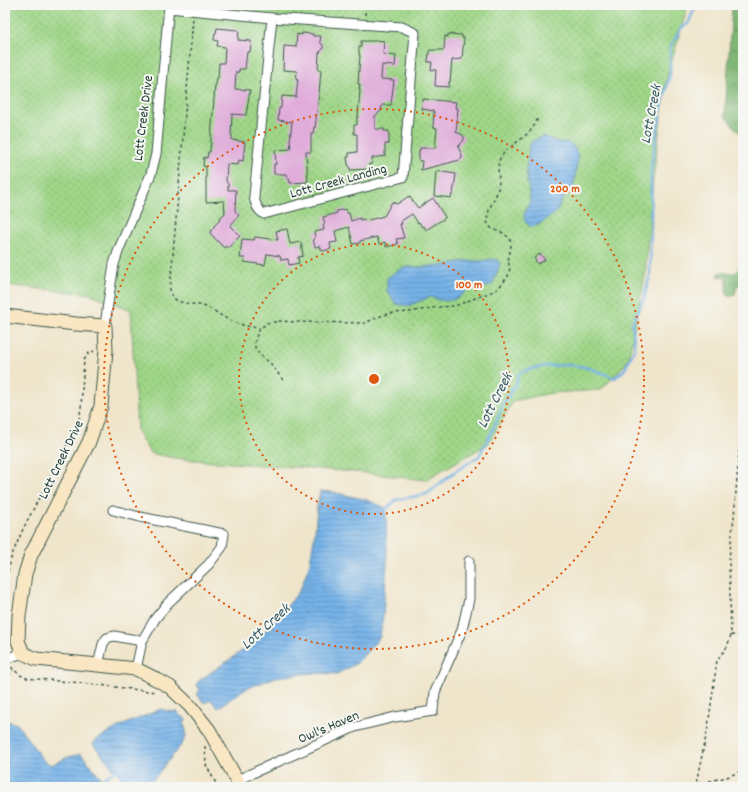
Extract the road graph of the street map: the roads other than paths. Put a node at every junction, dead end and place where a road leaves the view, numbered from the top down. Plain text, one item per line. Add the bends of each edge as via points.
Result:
1 (169, 7) edge
2 (272, 18) junction
3 (5, 316) edge
4 (105, 326) junction
5 (113, 510) dead end
6 (469, 561) dead end
7 (142, 641) junction
8 (24, 654) junction
9 (5, 659) edge
10 (98, 665) junction
11 (136, 669) junction
12 (238, 784) edge

1 - 2 street, Lott Creek Landing
1 - 4 street, Lott Creek Drive via 156,154 151,174 114,264
2 - 2 street, Lott Creek Landing via 402,27 415,33 403,177 264,214 259,212 254,196
3 - 4 street
4 - 8 street, Lott Creek Drive via 106,350 101,406 89,442 31,555 25,574 18,635
5 - 7 street via 224,534 222,547 193,580 168,603
6 - 12 street, Owl's Haven via 469,599 462,630 435,692 433,711 395,717 355,728
7 - 10 street via 114,636 107,638
7 - 11 street
8 - 9 street
8 - 10 street via 36,659
10 - 11 street
11 - 12 street via 170,687 190,706 209,730

